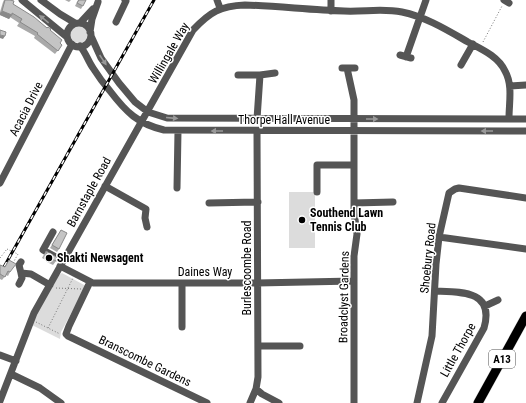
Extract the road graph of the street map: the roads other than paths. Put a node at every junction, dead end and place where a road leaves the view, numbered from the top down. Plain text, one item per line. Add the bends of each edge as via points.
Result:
1 (22, 0) edge
2 (41, 0) edge
3 (125, 0) edge
4 (217, 0) edge
5 (331, 0) edge
6 (426, 0) edge
7 (99, 1) edge
8 (263, 3) edge
9 (220, 8) junction
10 (331, 11) junction
11 (420, 17) junction
12 (116, 22) dead end
13 (78, 23) junction
14 (91, 34) junction
15 (67, 37) junction
16 (72, 44) junction
17 (472, 44) junction
18 (80, 46) junction
19 (406, 56) dead end
20 (461, 65) dead end
21 (355, 68) dead end
22 (276, 73) dead end
23 (238, 75) dead end
24 (260, 75) junction
25 (526, 85) edge
26 (510, 86) junction
27 (148, 112) junction
28 (448, 118) junction
29 (509, 118) junction
30 (257, 119) junction
31 (353, 119) junction
32 (526, 119) edge
33 (141, 122) junction
34 (178, 131) junction
35 (257, 131) junction
36 (353, 131) junction
37 (448, 131) junction
38 (526, 131) edge
39 (354, 165) junction
40 (0, 183) edge
41 (106, 186) junction
42 (177, 188) dead end
43 (317, 192) dead end
44 (526, 198) edge
45 (258, 202) junction
46 (393, 202) dead end
47 (209, 203) dead end
48 (354, 203) junction
49 (146, 227) dead end
50 (53, 232) dead end
51 (440, 237) junction
52 (526, 249) edge
53 (21, 262) dead end
54 (62, 264) junction
55 (21, 273) junction
56 (354, 281) junction
57 (90, 282) junction
58 (257, 283) junction
59 (19, 284) dead end
60 (182, 284) junction
61 (50, 285) junction
62 (435, 290) junction
63 (498, 300) dead end
64 (485, 306) junction
65 (526, 316) edge
66 (182, 327) dead end
67 (258, 346) junction
68 (300, 346) dead end
69 (0, 356) edge
70 (16, 362) junction
71 (11, 374) junction
72 (256, 389) junction
73 (0, 401) edge
74 (61, 403) edge
75 (207, 403) edge
76 (250, 403) edge
77 (279, 403) edge
78 (354, 403) edge
79 (417, 403) edge
80 (442, 403) edge
81 (478, 403) edge

15 -> 1 street
2 - 13 street
3 - 12 street
4 - 9 street
5 - 10 street
6 - 11 street
7 - 13 street
7 - 14 street via 92,19
8 - 9 street, Willingale Way
8 - 10 street, Willingale Way
9 - 27 street, Willingale Way via 193,30
10 - 11 street, Willingale Way via 386,9
11 - 17 street, Willingale Way
11 - 19 street
13 - 14 street via 86,25
13 - 15 street via 69,28
14 - 18 street via 87,44
14 -> 27 street, Thorpe Hall Avenue via 101,58 119,83 135,102
15 - 16 street
16 - 18 street
16 - 40 street, Acacia Drive
17 - 20 street
17 - 26 street, Willingale Way via 502,65
18 - 33 street, Thorpe Hall Avenue via 93,69 120,105
21 - 31 street, Broadclyst Gardens via 344,68 354,100
22 - 24 street
23 - 24 street
24 - 30 street
25 - 26 street
26 - 29 street, Willingale Way
27 -> 30 street, Thorpe Hall Avenue via 178,119
27 - 33 street, Barnstaple Road
28 - 29 street, Thorpe Hall Avenue
31 -> 28 street, Thorpe Hall Avenue
28 - 37 street
29 - 32 street, Thorpe Hall Avenue
30 - 31 street, Thorpe Hall Avenue
31 - 36 street, Broadclyst Gardens
33 - 34 street, Thorpe Hall Avenue via 158,129
33 - 41 street, Barnstaple Road
35 -> 34 street, Thorpe Hall Avenue
34 - 42 street
35 - 36 street, Thorpe Hall Avenue
35 - 45 street, Burlescoombe Road
36 - 37 street, Thorpe Hall Avenue
36 - 39 street, Broadclyst Gardens
38 -> 37 street, Thorpe Hall Avenue
39 - 43 street via 317,165
39 - 48 street, Broadclyst Gardens
41 - 49 street via 146,209
41 - 54 street, Barnstaple Road
44 - 51 street, Shoebury Road via 459,188 452,190 448,197
45 - 47 street
45 - 58 street, Burlescoombe Road
46 - 48 street
48 - 56 street, Broadclyst Gardens via 357,234
50 - 54 street, Daines Way via 43,250
51 - 52 street
51 - 62 street, Shoebury Road
53 - 55 street
54 - 57 street, Daines Way
54 - 61 street, Barnstaple Road
55 - 59 street
55 - 61 street via 31,274
56 - 58 street, Daines Way
56 - 78 street, Broadclyst Gardens
57 - 60 street, Daines Way
57 - 75 street, Branscombe Gardens via 66,334
58 - 60 street, Daines Way
58 - 67 street, Burlescoombe Road
60 - 66 street
61 - 70 street, Barnstaple Road via 31,319
62 - 64 street via 469,293 480,299
62 - 79 street, Shoebury Road via 432,336
63 - 64 street
64 - 80 street, Little Thorpe via 487,319 484,328
65 - 81 main road, A13
67 - 68 street
67 - 72 street, Burlescoombe Road
69 - 70 street
70 - 71 street, Barnstaple Road
71 - 73 street, Barnstaple Road
71 - 74 street via 40,388
72 - 76 street, Burlescoombe Road
72 - 77 street

